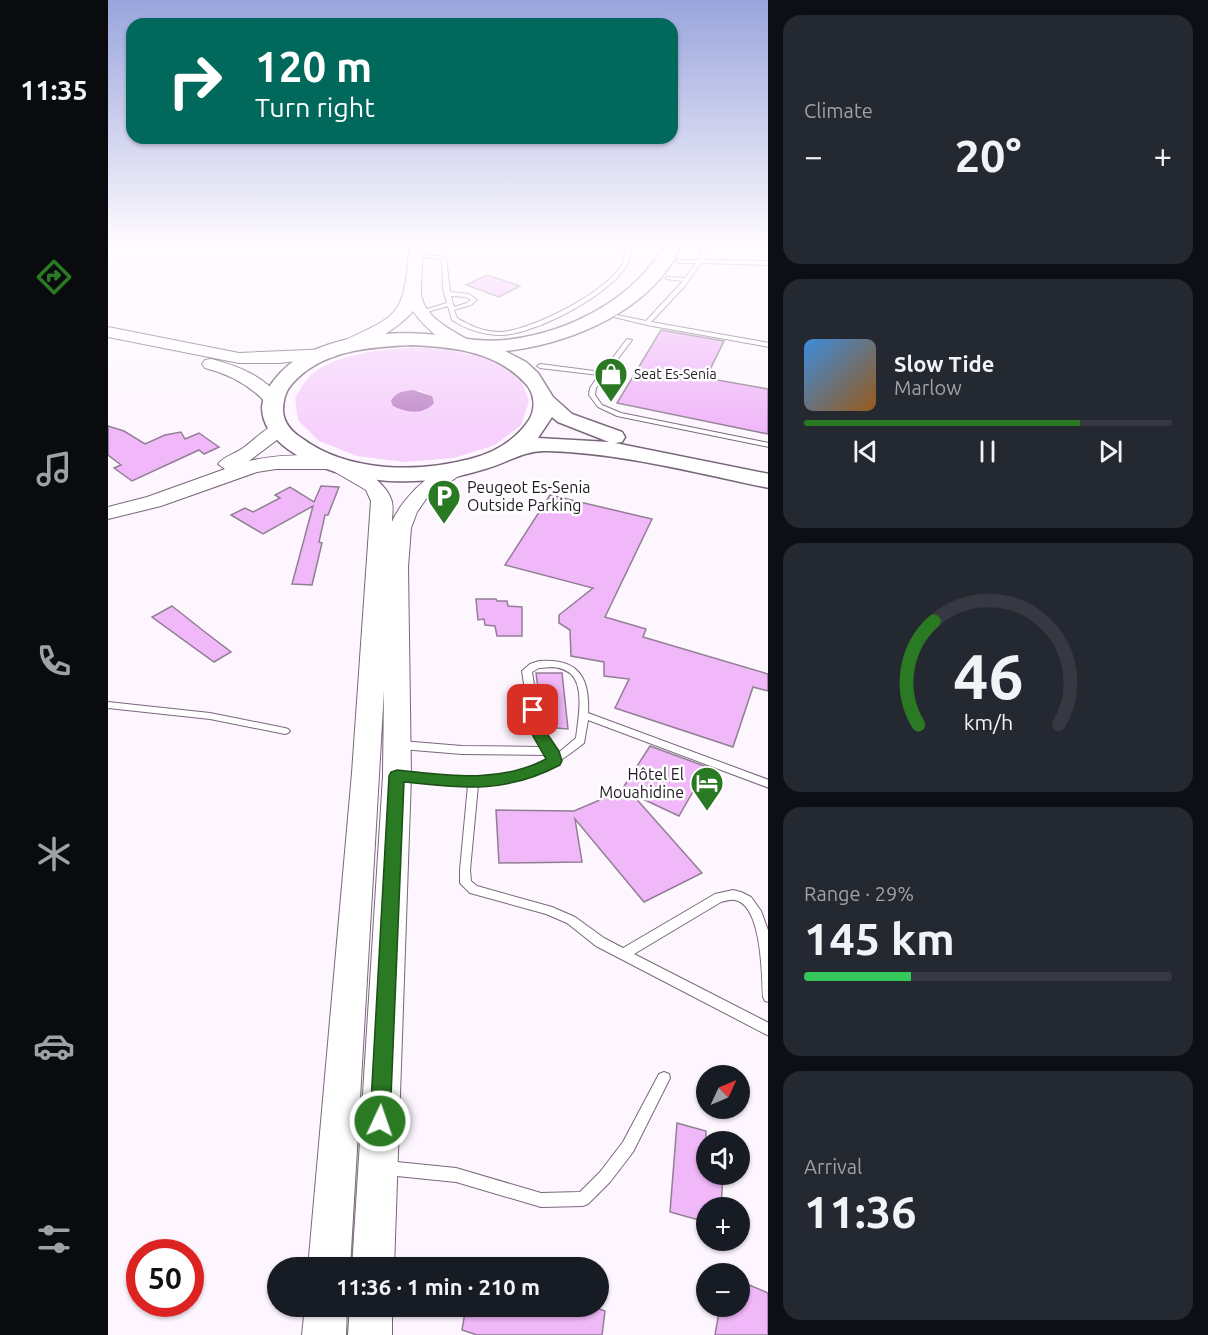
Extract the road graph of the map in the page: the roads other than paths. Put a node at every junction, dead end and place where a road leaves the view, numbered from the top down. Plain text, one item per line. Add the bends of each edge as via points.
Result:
1 (407, 305) edge
2 (417, 305) edge
3 (461, 305) edge
4 (575, 305) edge
5 (615, 305) edge
6 (635, 305) edge
7 (659, 305) edge
8 (451, 307) junction
9 (420, 312) junction
10 (617, 317) junction
11 (647, 323) junction
12 (108, 332) edge
13 (629, 340) dead end
14 (108, 341) edge
15 (768, 345) edge
16 (470, 346) junction
17 (334, 351) junction
18 (603, 374) junction
19 (541, 384) junction
20 (273, 400) junction
21 (279, 429) junction
22 (768, 445) edge
23 (513, 448) junction
24 (334, 463) junction
25 (476, 464) junction
26 (768, 471) edge
27 (768, 482) edge
28 (108, 503) edge
29 (108, 513) edge
30 (108, 705) edge
31 (584, 715) junction
32 (285, 730) dead end
33 (397, 745) junction
34 (553, 756) junction
35 (366, 772) junction
36 (397, 776) junction
37 (473, 783) junction
38 (768, 784) edge
39 (622, 954) junction
40 (768, 997) edge
41 (768, 1030) edge
42 (664, 1078) dead end
43 (373, 1167) junction
44 (330, 1257) edge
45 (373, 1257) edge
46 (325, 1317) edge
47 (371, 1317) edge
48 (324, 1335) edge
49 (370, 1335) edge

1 - 17 main road via 399,318
2 - 9 main road
3 - 8 lane
4 - 8 lane via 508,333 486,332 459,323
5 - 16 main road via 535,341
6 - 10 main road
7 - 11 lane
8 - 9 lane
9 - 16 main road via 436,328
10 - 11 lane
10 - 19 main road via 550,352
11 - 15 lane
12 - 17 main road via 239,358
13 - 18 lane
14 - 20 main road via 217,365 250,379
16 - 17 main road via 403,340
16 - 19 main road via 506,359
17 - 20 main road via 291,373
18 - 19 lane
18 - 22 lane via 592,395 612,413
19 - 23 main road via 544,412 528,437
19 - 26 main road via 565,417 598,432
20 - 21 main road
21 - 24 main road via 300,448
21 - 28 main road via 230,463 149,494
23 - 25 main road
23 - 27 main road via 545,444 611,449
24 - 25 main road via 391,473 420,473
24 - 29 main road via 253,466 154,502
24 - 35 main road via 374,486 382,501
25 - 33 main road via 450,473 419,495 400,528
30 - 32 lane via 210,716
31 - 34 lane via 581,740
31 - 34 lane via 580,677 575,670 566,664 538,664 527,671 536,729
31 - 38 lane
33 - 34 lane
33 - 36 main road
34 - 37 lane via 530,774
35 - 36 main road
35 - 44 main road via 342,1166
36 - 37 lane
36 - 43 main road
37 - 39 lane via 466,883 490,896 548,910 571,920
39 - 40 lane via 719,897 737,895 753,905 765,934
39 - 41 lane
42 - 43 lane via 628,1147 583,1199 541,1200 456,1175
43 - 45 main road
46 - 48 main road
47 - 49 main road

